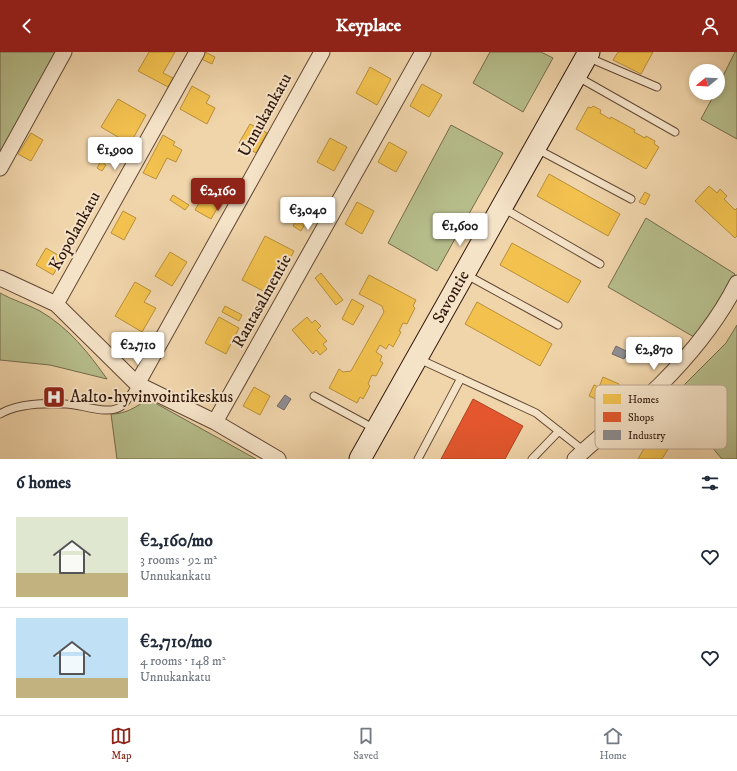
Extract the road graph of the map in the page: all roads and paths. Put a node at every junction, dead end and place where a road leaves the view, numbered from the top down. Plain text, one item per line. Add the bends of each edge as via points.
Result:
1 (64, 52) edge
2 (197, 52) edge
3 (322, 52) edge
4 (423, 52) edge
5 (588, 53) edge
6 (576, 76) junction
7 (657, 87) dead end
8 (675, 132) dead end
9 (535, 148) junction
10 (0, 168) edge
11 (631, 199) dead end
12 (502, 208) junction
13 (600, 264) dead end
14 (464, 274) junction
15 (0, 278) edge
16 (737, 284) edge
17 (56, 304) junction
18 (558, 325) dead end
19 (417, 358) junction
20 (461, 378) junction
21 (137, 384) junction
22 (659, 385) edge
23 (314, 396) dead end
24 (0, 414) edge
25 (216, 422) junction
26 (377, 430) junction
27 (558, 431) junction
28 (595, 441) edge
29 (579, 455) edge
30 (278, 459) edge
31 (360, 459) edge
32 (418, 459) edge
33 (532, 459) edge

1 - 10 street
2 - 17 street, Kopolankatu
3 - 21 street, Unnukankatu
4 - 25 street, Rantasalmentie
5 - 6 street, Savontie
5 - 7 lane
6 - 8 lane
6 - 9 street, Savontie
9 - 11 lane
9 - 12 street, Savontie
12 - 13 lane
12 - 14 street, Savontie
14 - 18 lane
14 - 19 street, Savontie
15 - 17 street
16 - 22 street via 712,324
17 - 21 street
19 - 20 lane
19 - 26 street, Savontie
20 - 27 lane via 536,413
20 - 32 lane
21 - 24 lane via 122,405 114,409 101,410 67,404 30,404
21 - 25 street
23 - 26 lane
25 - 30 street
26 - 31 street, Savontie
27 - 29 lane
27 - 33 lane
28 - 29 street

